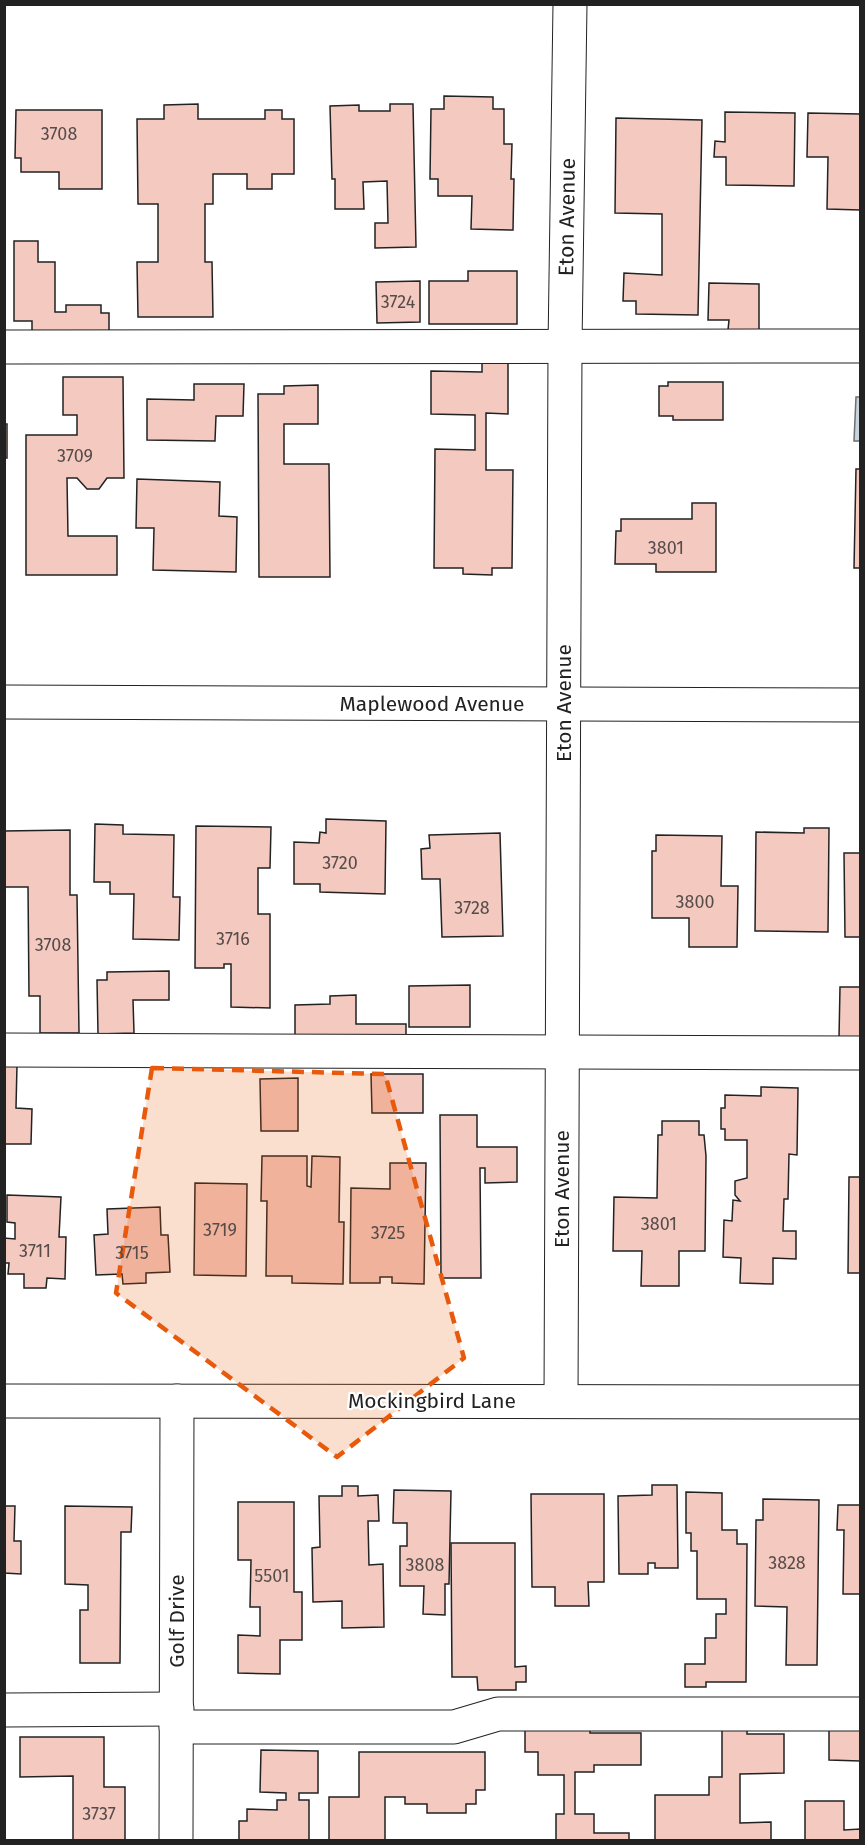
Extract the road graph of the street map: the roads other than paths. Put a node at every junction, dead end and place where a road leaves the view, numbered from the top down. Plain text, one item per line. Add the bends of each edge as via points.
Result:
1 (570, 4) edge
2 (565, 346) junction
3 (861, 346) edge
4 (4, 347) edge
5 (4, 702) edge
6 (564, 705) junction
7 (861, 705) edge
8 (4, 1050) edge
9 (563, 1053) junction
10 (861, 1053) edge
11 (4, 1401) edge
12 (177, 1401) junction
13 (561, 1401) junction
14 (861, 1402) edge
15 (4, 1710) edge
16 (861, 1714) edge
17 (176, 1718) junction
18 (176, 1840) edge

1 - 2 street, Eton Avenue
2 - 3 street
2 - 4 street
2 - 6 street, Eton Avenue
5 - 6 street, Maplewood Avenue
6 - 7 street, Maplewood Avenue
6 - 9 street, Eton Avenue
8 - 9 street
9 - 10 street
9 - 13 street, Eton Avenue
11 - 12 street, Mockingbird Lane
12 - 13 street, Mockingbird Lane
12 - 17 street, Golf Drive
13 - 14 street, Mockingbird Lane
15 - 17 street
16 - 17 street via 498,1714 454,1727
17 - 18 street, Golf Drive

